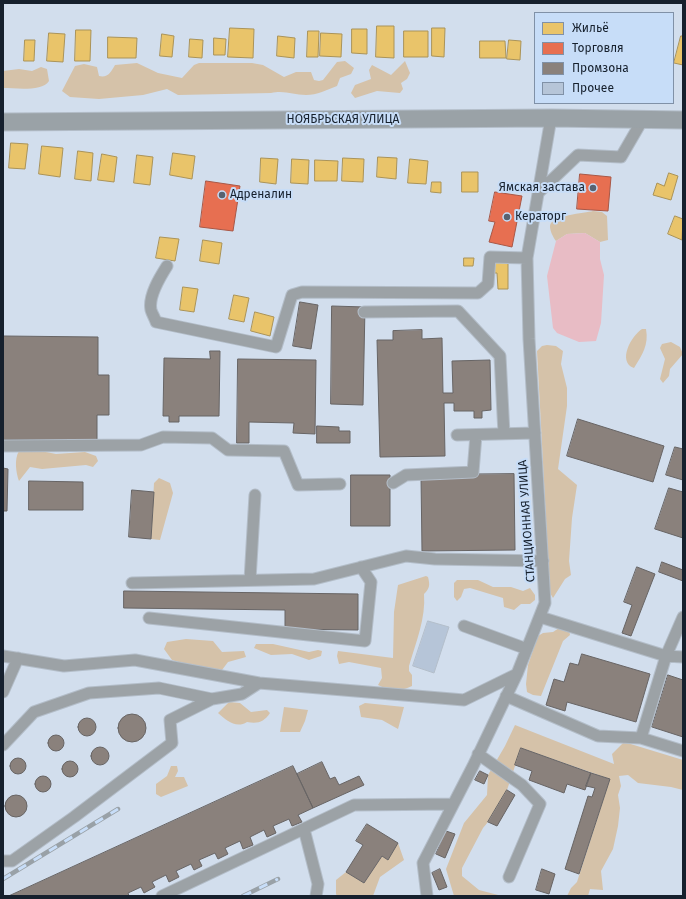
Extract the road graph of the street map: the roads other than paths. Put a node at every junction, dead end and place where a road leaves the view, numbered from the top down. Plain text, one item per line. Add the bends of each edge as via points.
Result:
1 (552, 118) junction
2 (643, 119) junction
3 (683, 120) edge
4 (3, 122) edge
5 (538, 193) junction
6 (527, 258) junction
7 (167, 266) dead end
8 (364, 312) dead end
9 (535, 433) junction
10 (504, 434) junction
11 (457, 435) dead end
12 (476, 435) junction
13 (3, 446) edge
14 (392, 483) dead end
15 (340, 484) dead end
16 (255, 496) dead end
17 (543, 561) junction
18 (361, 567) junction
19 (250, 580) junction
20 (132, 583) dead end
21 (540, 617) junction
22 (683, 617) edge
23 (149, 618) dead end
24 (464, 626) dead end
25 (527, 649) junction
26 (3, 656) edge
27 (666, 656) junction
28 (683, 657) edge
29 (18, 658) junction
30 (516, 674) junction
31 (259, 683) junction
32 (3, 692) edge
33 (506, 696) junction
34 (212, 699) junction
35 (641, 738) junction
36 (3, 745) edge
37 (683, 751) edge
38 (478, 754) junction
39 (453, 804) junction
40 (304, 829) junction
41 (3, 860) edge
42 (509, 878) dead end
43 (162, 896) edge
44 (316, 896) edge
45 (427, 896) edge

1 - 2 highway, НОЯБРЬСКАЯ УЛИЦА
1 - 4 highway, НОЯБРЬСКАЯ УЛИЦА
1 - 5 street, СТАНЦИОННАЯ УЛИЦА
2 - 3 highway, НОЯБРЬСКАЯ УЛИЦА
2 - 5 street via 621,157 578,155
5 - 6 street, СТАНЦИОННАЯ УЛИЦА
6 - 7 street via 490,257 488,284 478,293 302,292 292,296 276,347 156,322 151,309 153,292
6 - 9 street, СТАНЦИОННАЯ УЛИЦА
8 - 10 street via 458,311 500,356
9 - 10 street
9 - 17 street, СТАНЦИОННАЯ УЛИЦА
10 - 12 street
11 - 12 street
12 - 14 street via 473,472 406,475
13 - 15 street via 141,446 163,437 212,438 228,450 284,451 298,486
16 - 19 street
17 - 18 street via 406,556
17 - 21 street, СТАНЦИОННАЯ УЛИЦА via 545,603
18 - 19 street via 314,579
18 - 23 street via 372,582 365,641
19 - 20 street
21 - 25 street, СТАНЦИОННАЯ УЛИЦА
21 - 27 street
22 - 27 street
24 - 25 street
25 - 30 street, СТАНЦИОННАЯ УЛИЦА
26 - 29 street
27 - 28 street
27 - 35 street
29 - 31 street via 64,666 135,660
29 - 32 street
30 - 31 street via 464,700
30 - 33 street, СТАНЦИОННАЯ УЛИЦА
31 - 34 street via 242,694
33 - 35 street via 598,736
33 - 38 street, СТАНЦИОННАЯ УЛИЦА
34 - 36 street via 159,688 89,693 34,712
34 - 41 street via 170,720 172,743 12,861
35 - 37 street
38 - 39 street, СТАНЦИОННАЯ УЛИЦА
38 - 42 street via 522,785 540,804
39 - 40 street via 354,805
39 - 45 street, СТАНЦИОННАЯ УЛИЦА via 423,862
40 - 43 street
40 - 44 street via 318,884

